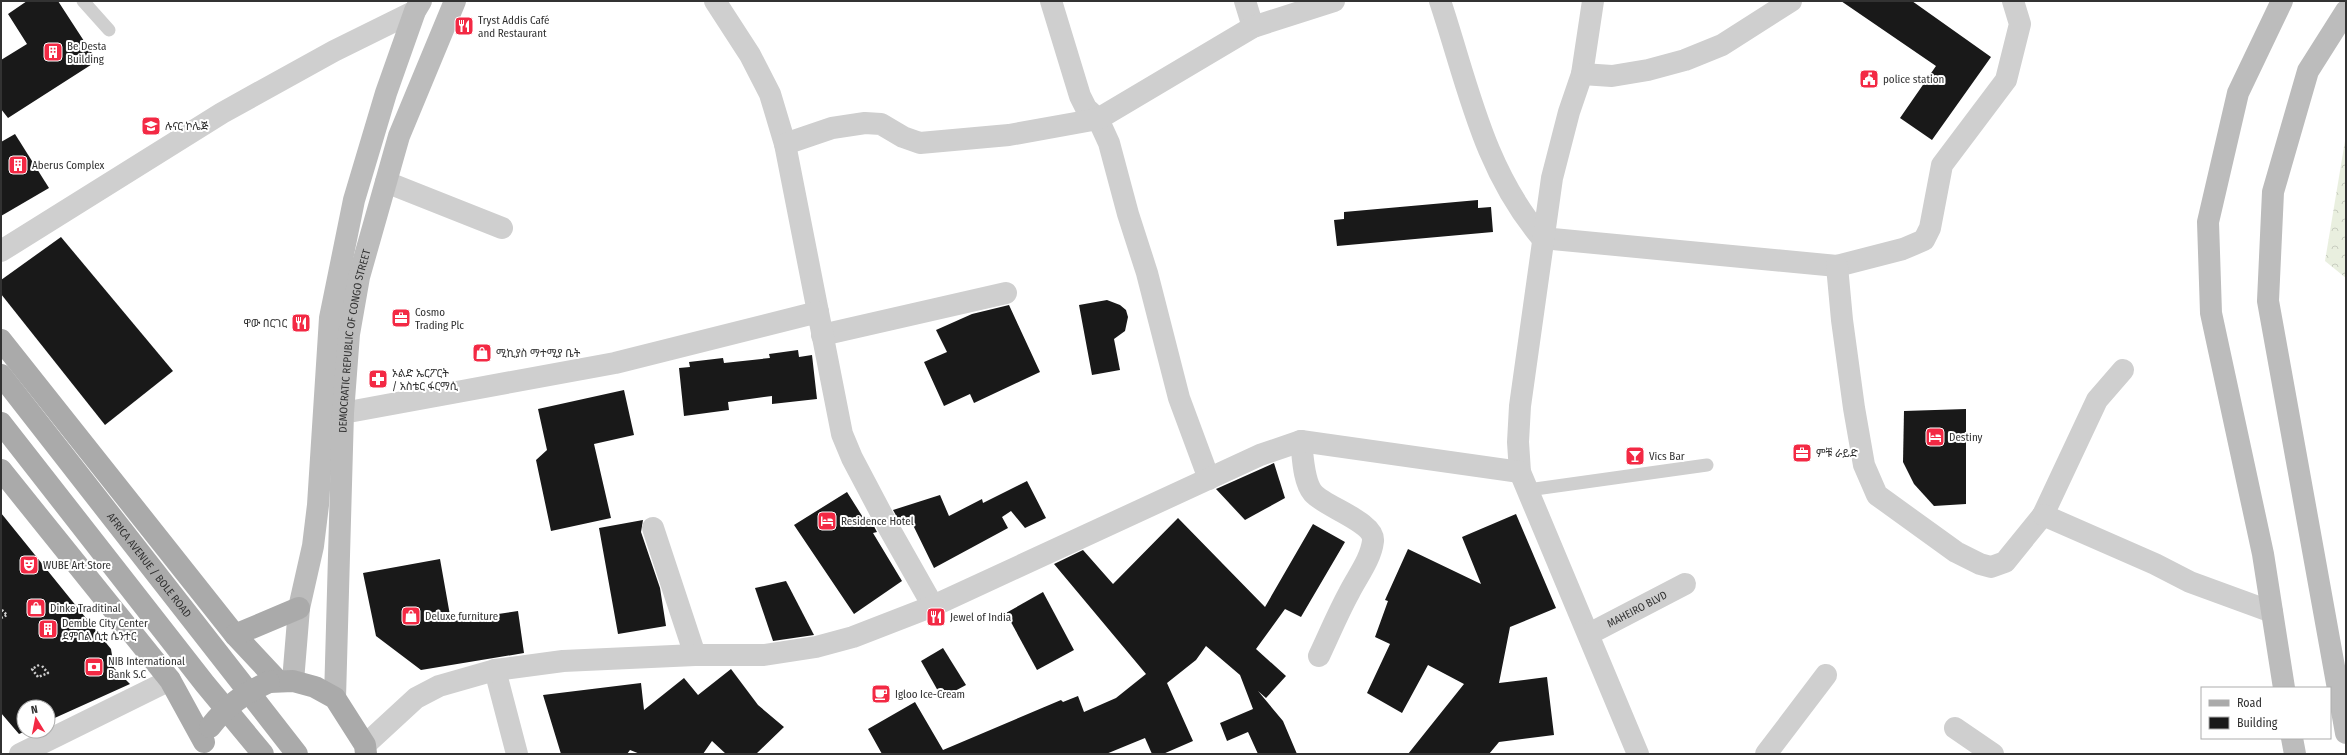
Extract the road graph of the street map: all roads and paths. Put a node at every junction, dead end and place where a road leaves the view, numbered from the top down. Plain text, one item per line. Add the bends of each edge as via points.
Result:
1 (82, 1) edge
2 (455, 1) edge
3 (715, 1) edge
4 (1051, 1) edge
5 (1246, 1) edge
6 (1334, 1) edge
7 (1440, 1) edge
8 (1593, 1) edge
9 (1791, 1) edge
10 (2013, 1) edge
11 (2282, 1) edge
12 (418, 6) edge
13 (2346, 11) edge
14 (1254, 27) junction
15 (109, 30) dead end
16 (1582, 74) junction
17 (1098, 120) junction
18 (784, 144) junction
19 (386, 182) junction
20 (502, 228) dead end
21 (1542, 238) junction
22 (1, 251) edge
23 (1837, 266) junction
24 (1006, 293) dead end
25 (818, 312) junction
26 (822, 335) junction
27 (1, 340) edge
28 (2123, 370) dead end
29 (1, 375) edge
30 (343, 412) junction
31 (1, 423) edge
32 (1301, 441) junction
33 (1707, 465) dead end
34 (1, 470) edge
35 (1209, 479) junction
36 (1524, 481) junction
37 (2043, 515) junction
38 (653, 528) dead end
39 (313, 546) junction
40 (340, 553) junction
41 (1685, 584) dead end
42 (934, 606) junction
43 (299, 608) junction
44 (1, 609) edge
45 (2272, 612) junction
46 (1, 618) edge
47 (1589, 634) junction
48 (235, 635) junction
49 (695, 655) junction
50 (1320, 656) dead end
51 (41, 666) joint
52 (495, 670) junction
53 (1826, 675) dead end
54 (170, 680) junction
55 (280, 681) junction
56 (2284, 687) edge
57 (335, 698) junction
58 (1955, 728) dead end
59 (2346, 733) edge
60 (2292, 739) edge
61 (205, 741) edge
62 (365, 749) edge
63 (20, 754) edge
64 (263, 754) edge
65 (297, 754) edge
66 (517, 754) edge
67 (1638, 754) edge
68 (1766, 754) edge
69 (1993, 754) edge
70 (2295, 754) edge

1 - 15 lane
2 - 19 main road, DEMOCRATIC REPUBLIC OF CONGO STREET via 399,136
3 - 18 street via 750,55 770,94
4 - 17 street via 1080,96 1086,108
5 - 14 street
6 - 14 street
7 - 21 street via 1488,150 1525,217
8 - 16 street
9 - 16 street via 1722,45 1685,60 1612,76
10 - 23 street via 2020,24 2006,80 1942,165 1930,228 1924,240 1903,249
11 - 45 main road via 2238,93 2208,222 2210,312 2263,554
12 - 22 street via 222,113
12 - 39 main road, DEMOCRATIC REPUBLIC OF CONGO STREET via 386,94 354,200 330,318 319,498
13 - 59 main road via 2308,71 2273,192 2268,301
14 - 17 street
16 - 21 street via 1552,178
17 - 18 street via 1010,136 920,143 903,137 881,124 865,123 832,128
17 - 35 street via 1109,143 1147,273 1178,398
18 - 25 street
19 - 20 street
19 - 30 main road, DEMOCRATIC REPUBLIC OF CONGO STREET via 359,278 349,334
21 - 23 street
21 - 36 street via 1520,406 1518,442
23 - 37 street via 1842,320 1864,465 1877,495 1956,552 1991,567 2005,562
24 - 26 street
25 - 26 street
25 - 30 street via 615,363
26 - 42 street via 845,440 890,530
27 - 48 main road
28 - 37 street via 2097,400
29 - 65 main road, AFRICA AVENUE / BOLE ROAD
30 - 40 main road, DEMOCRATIC REPUBLIC OF CONGO STREET
31 - 64 main road via 205,684
32 - 35 street via 1260,455
32 - 36 street
32 - 50 street via 1305,472 1312,493 1326,505 1364,524 1373,540 1368,557
33 - 36 lane
34 - 54 main road
35 - 42 street
36 - 47 street
37 - 45 street via 2190,582
38 - 49 street
39 - 40 main road
39 - 43 main road, DEMOCRATIC REPUBLIC OF CONGO STREET
40 - 57 main road, DEMOCRATIC REPUBLIC OF CONGO STREET
41 - 47 street, MAHEIRO BLVD
42 - 49 street via 853,637 816,647 764,655
43 - 48 main road
43 - 55 main road, DEMOCRATIC REPUBLIC OF CONGO STREET
44 - 46 path via 7,615
45 - 56 main road
47 - 67 street
48 - 55 main road
49 - 52 street via 563,661
51 - 51 path via 48,673 38,677 32,669
52 - 62 street via 439,686 416,698
52 - 66 street
53 - 68 street
54 - 61 main road
54 - 63 street
55 - 57 main road via 315,687
55 - 61 main road, bridge via 245,693 223,710
57 - 62 main road
58 - 69 street
60 - 70 main road

